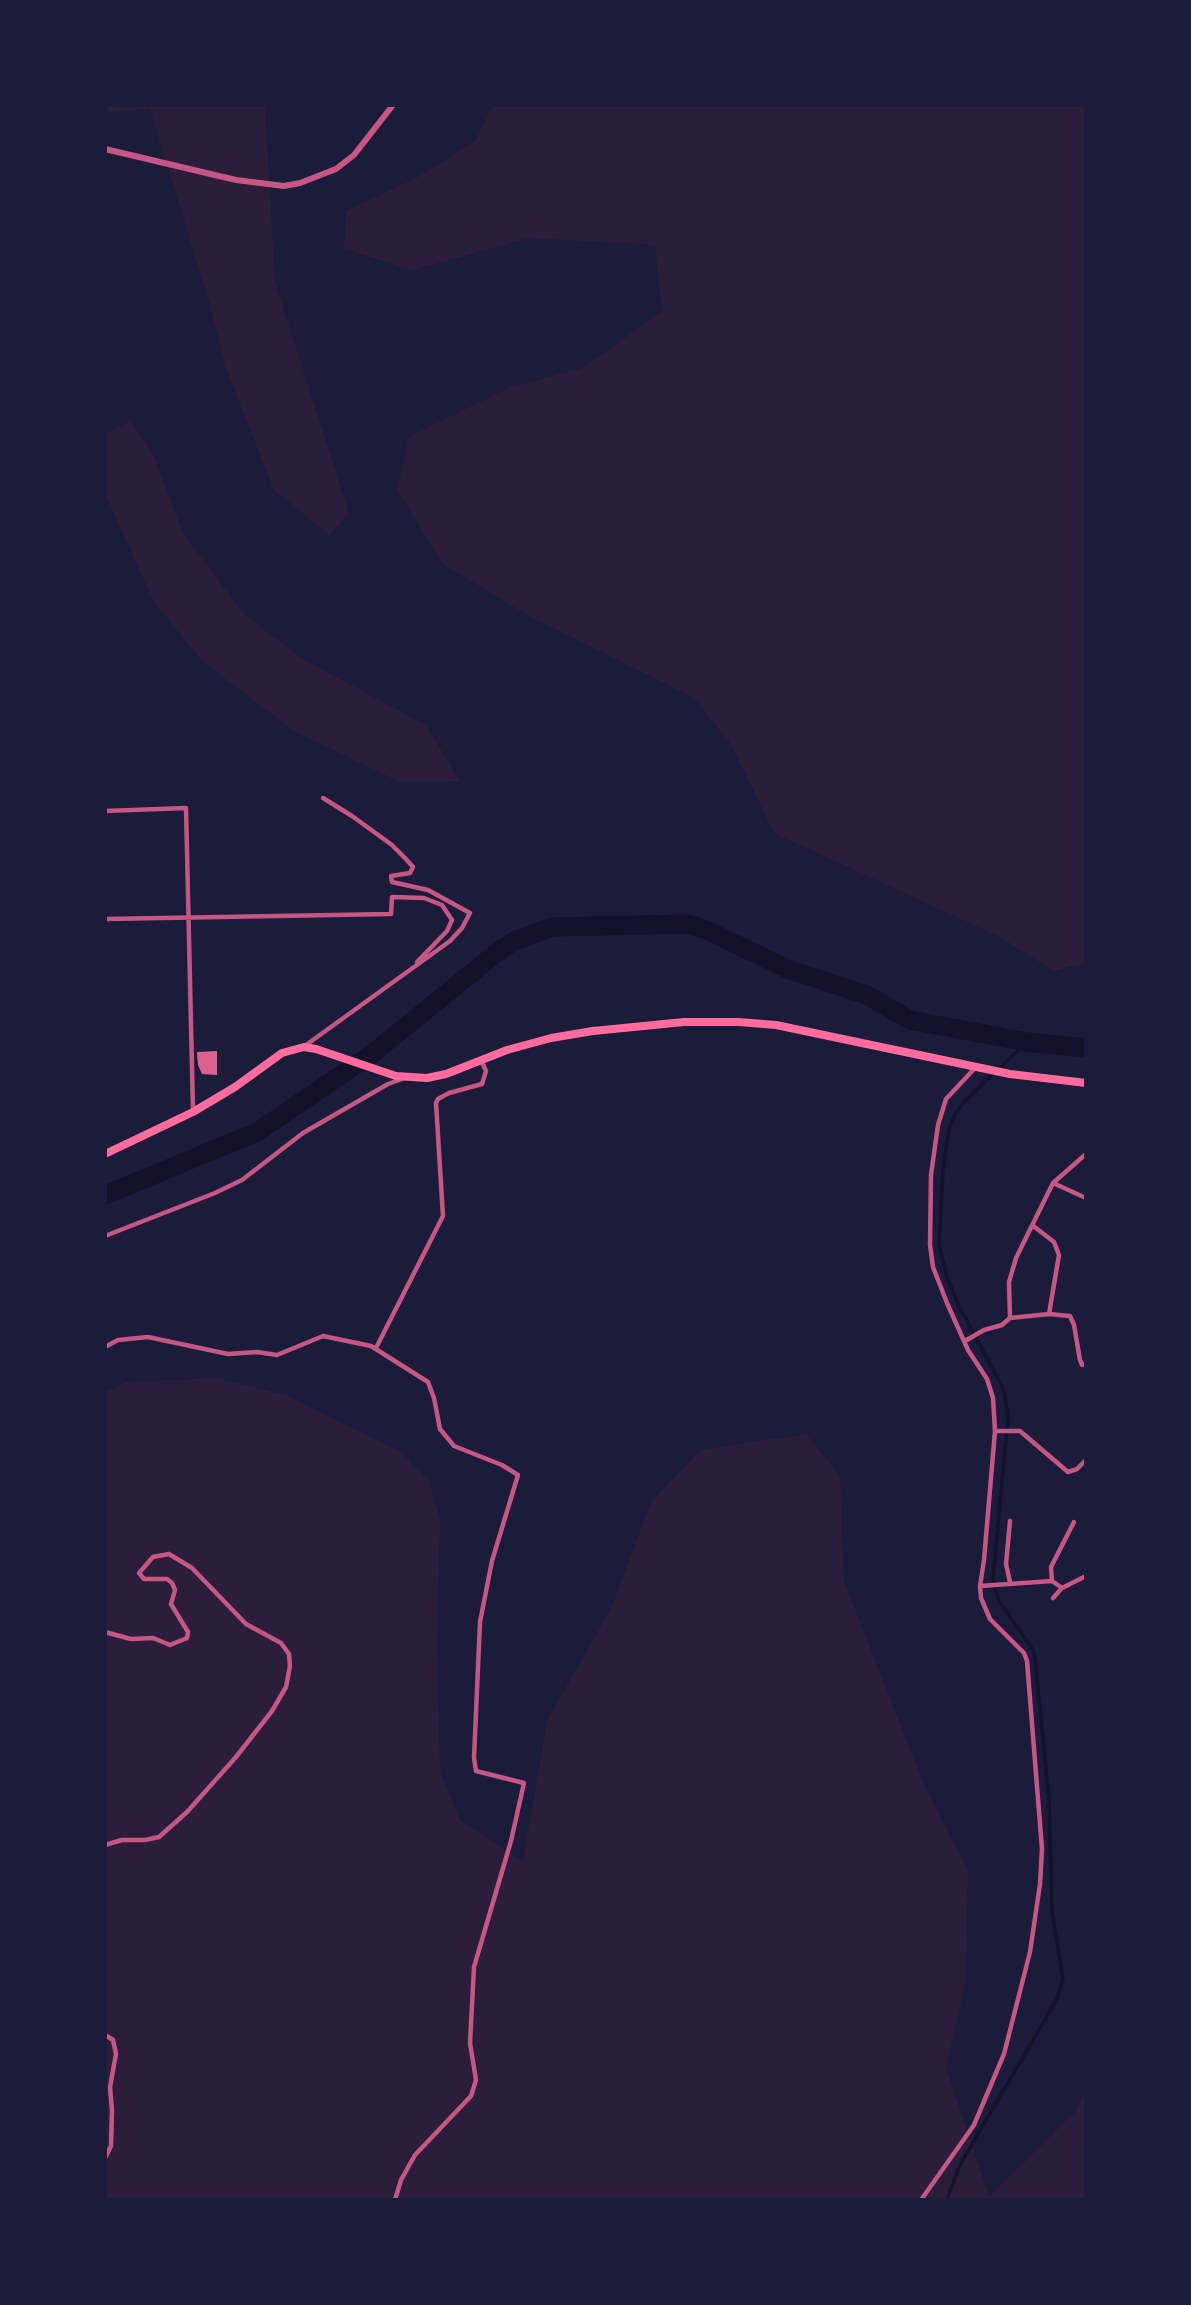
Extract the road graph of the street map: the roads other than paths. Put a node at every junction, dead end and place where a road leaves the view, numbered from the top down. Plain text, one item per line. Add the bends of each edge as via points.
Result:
1 (393, 105) edge
2 (105, 149) edge
3 (323, 798) dead end
4 (105, 811) edge
5 (189, 918) junction
6 (105, 919) edge
7 (407, 972) junction
8 (304, 1047) junction
9 (481, 1060) junction
10 (978, 1068) junction
11 (404, 1078) junction
12 (1086, 1083) edge
13 (193, 1112) junction
14 (105, 1154) edge
15 (1086, 1154) edge
16 (1053, 1183) junction
17 (1086, 1198) edge
18 (1032, 1225) junction
19 (105, 1236) edge
20 (1049, 1314) junction
21 (1010, 1318) junction
22 (966, 1340) junction
23 (105, 1347) edge
24 (376, 1348) junction
25 (1086, 1364) edge
26 (997, 1431) junction
27 (1086, 1460) edge
28 (1010, 1521) dead end
29 (1074, 1522) dead end
30 (1086, 1576) edge
31 (1052, 1581) junction
32 (1008, 1583) junction
33 (983, 1586) junction
34 (1062, 1588) junction
35 (1053, 1598) dead end
36 (105, 1632) edge
37 (105, 1845) edge
38 (105, 2035) edge
39 (105, 2158) edge
40 (395, 2200) edge
41 (921, 2200) edge

1 - 2 street via 354,155 336,169 284,186 236,180
3 - 7 street via 392,845 413,867 411,873 391,876 392,881 428,890 470,913 450,941
4 - 5 street via 186,808
5 - 6 street
5 - 7 street via 391,915 392,897 438,902 450,915 450,925
5 - 13 street
7 - 8 street
8 - 11 main road
8 - 13 main road via 282,1053
9 - 10 main road via 593,1031 739,1022 776,1025
9 - 11 main road via 438,1076
9 - 24 street via 486,1071 482,1084 449,1093 436,1103 443,1216
10 - 12 main road
10 - 22 street via 943,1105 931,1175 932,1262
11 - 19 street via 303,1133 242,1180
13 - 14 main road
15 - 16 street
16 - 17 street
16 - 18 street
18 - 20 street via 1054,1242 1059,1255
18 - 21 street via 1010,1273
20 - 21 street
20 - 25 street via 1073,1320 1080,1360
21 - 22 street
22 - 26 street via 992,1391
23 - 24 street via 118,1340 148,1337 228,1354 277,1355 323,1336
24 - 40 street via 428,1382 440,1429 454,1446 517,1475 480,1622 474,1758 476,1771 524,1783 474,1967 470,2043 476,2080 471,2096 415,2155
26 - 27 street via 1020,1431 1068,1472
26 - 33 street
28 - 32 street
29 - 31 street via 1051,1567
30 - 34 street
31 - 32 street
31 - 34 street
32 - 33 street
33 - 41 street via 981,1598 990,1619 1027,1661 1038,1774 1040,1884 1030,1952 1004,2054 974,2125
34 - 35 street
36 - 37 street via 131,1639 153,1638 170,1645 187,1638 188,1632 170,1604 175,1590 172,1583 139,1573 153,1557 169,1554 192,1569 246,1624 281,1643 290,1666 286,1688 272,1711 187,1812 159,1837
38 - 39 street via 113,2040 116,2054 110,2087 111,2146

